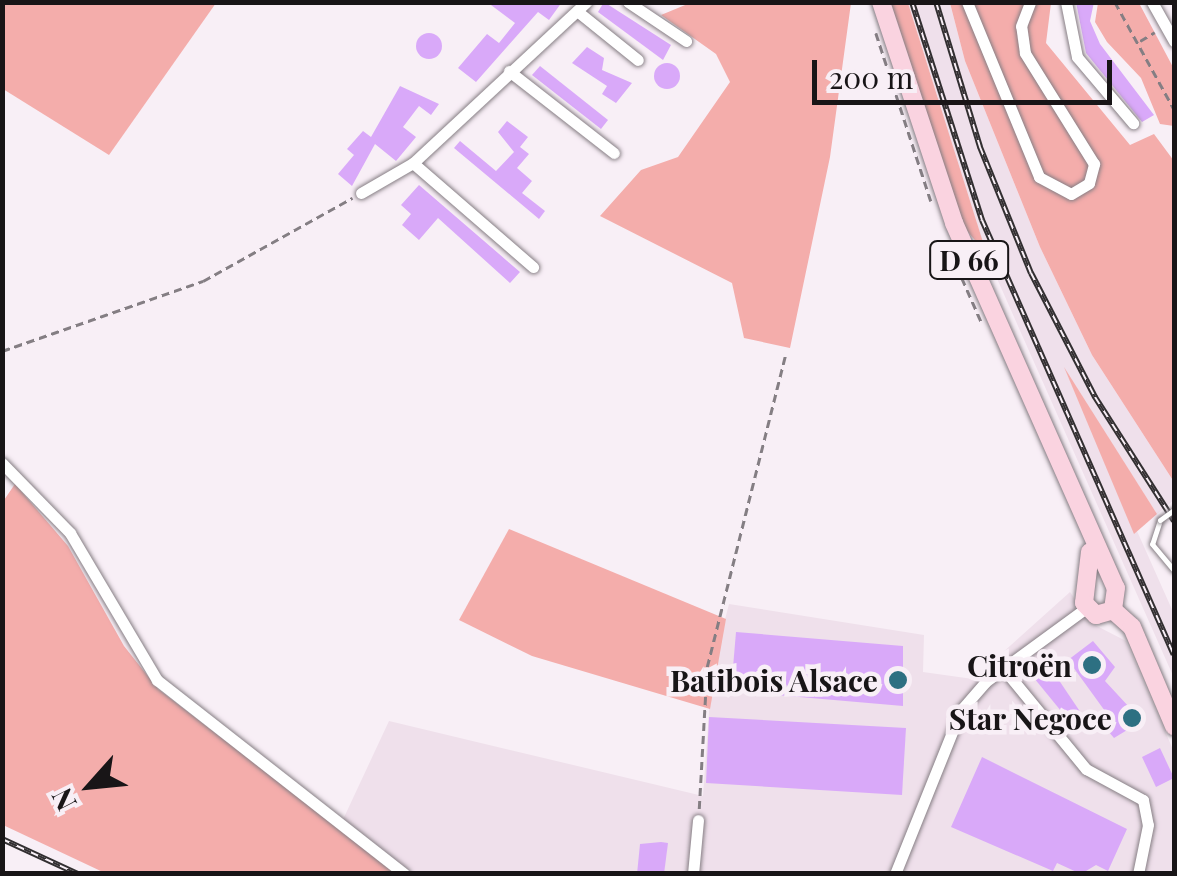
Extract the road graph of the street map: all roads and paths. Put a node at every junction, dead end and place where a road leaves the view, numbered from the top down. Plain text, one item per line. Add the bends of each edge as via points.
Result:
1 (628, 2) edge
2 (881, 2) edge
3 (967, 2) edge
4 (1034, 2) edge
5 (1066, 2) edge
6 (1116, 2) edge
7 (1152, 2) edge
8 (582, 7) edge
9 (1165, 26) junction
10 (686, 41) dead end
11 (1139, 41) junction
12 (1174, 41) edge
13 (638, 60) dead end
14 (509, 71) junction
15 (1174, 109) edge
16 (1133, 123) dead end
17 (614, 153) dead end
18 (413, 163) junction
19 (360, 193) joint
20 (532, 268) dead end
21 (2, 351) edge
22 (785, 356) dead end
23 (2, 463) edge
24 (1174, 510) edge
25 (1174, 570) edge
26 (1099, 581) junction
27 (1086, 608) junction
28 (1113, 610) junction
29 (1004, 668) junction
30 (1174, 726) edge
31 (698, 820) joint
32 (404, 874) edge
33 (692, 874) edge
34 (895, 874) edge
35 (1138, 874) edge

1 - 10 street
2 - 26 main road, D 66 via 954,223 1080,509
3 - 4 street via 1039,177 1058,193 1075,194 1092,179 1093,159 1042,77 1027,38
5 - 16 street via 1077,57
6 - 11 path via 1123,28
7 - 9 street
8 - 13 street
8 - 14 street
9 - 11 path
9 - 12 street
11 - 15 path
14 - 17 street
14 - 18 street
18 - 19 street
18 - 20 street
19 - 21 path via 203,281
22 - 31 path via 707,668
23 - 32 street via 70,533 157,680
24 - 25 lane, bridge via 1160,520 1152,544
26 - 27 main road
26 - 28 main road via 1118,594
27 - 28 main road
27 - 29 street
28 - 30 main road via 1132,627
29 - 34 street via 972,696 946,736
29 - 35 street via 1086,769 1143,800 1148,825
31 - 33 street

